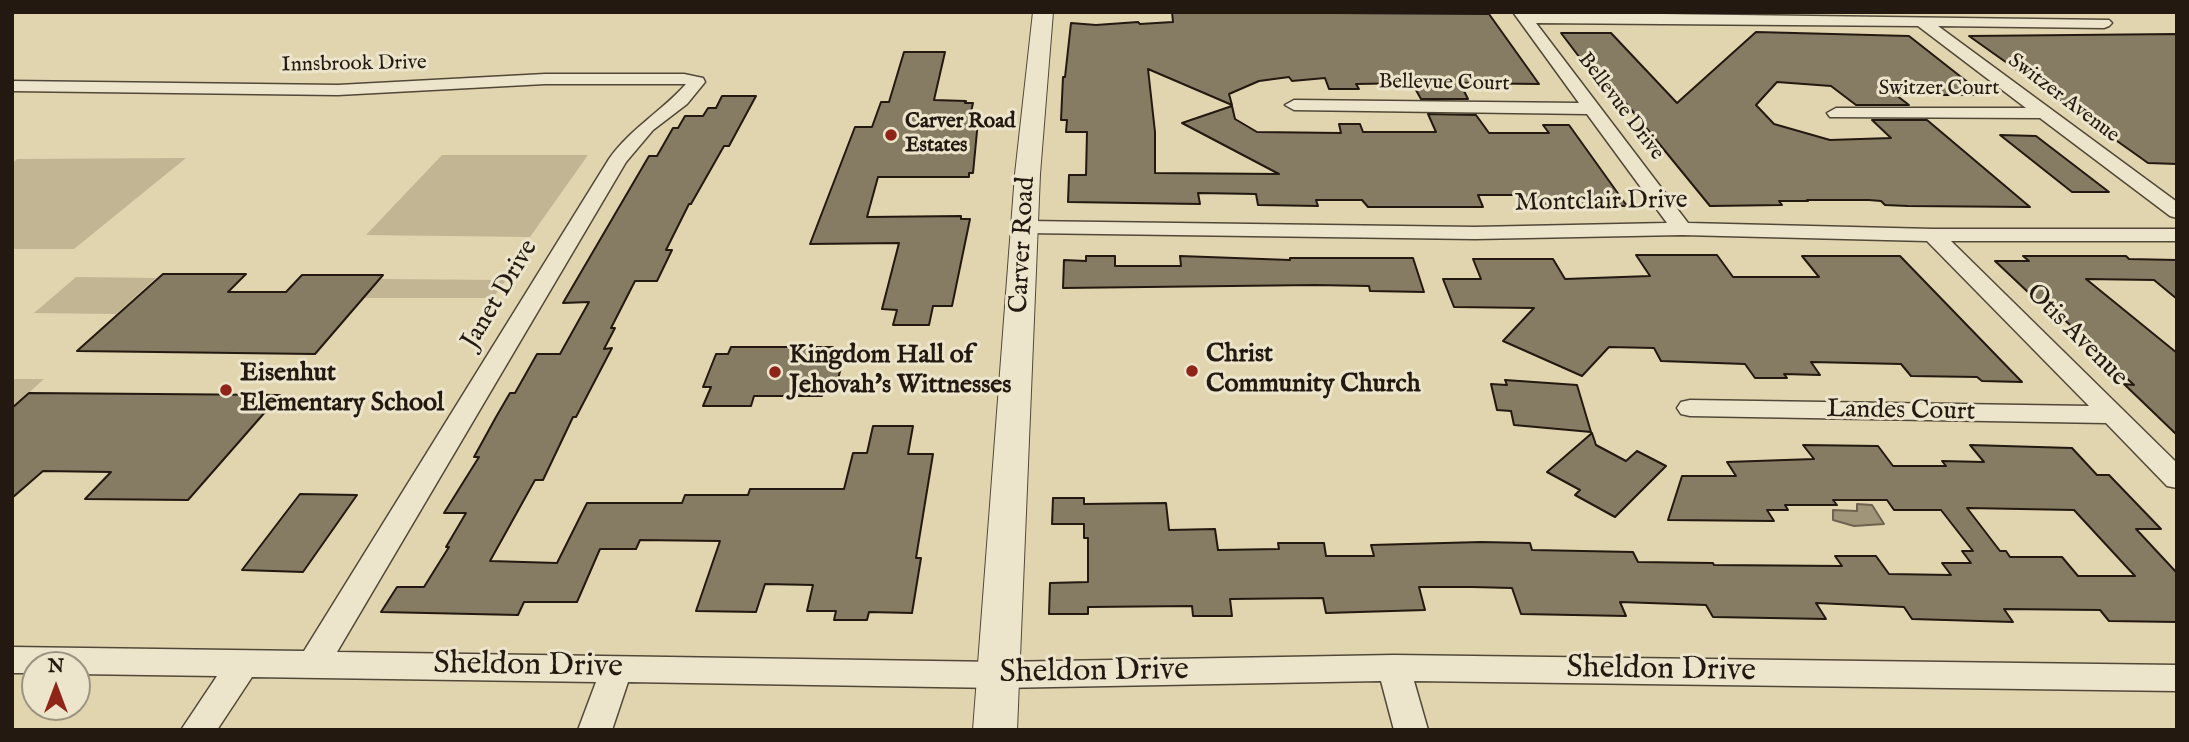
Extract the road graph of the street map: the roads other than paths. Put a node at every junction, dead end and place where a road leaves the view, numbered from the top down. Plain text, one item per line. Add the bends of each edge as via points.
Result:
1 (1043, 12) edge
2 (1522, 15) edge
3 (1922, 22) junction
4 (2104, 23) dead end
5 (697, 82) joint
6 (12, 86) edge
7 (1294, 105) dead end
8 (1594, 109) junction
9 (1836, 113) dead end
10 (2042, 113) junction
11 (2177, 212) edge
12 (1026, 228) junction
13 (1682, 229) junction
14 (1933, 235) junction
15 (2177, 235) edge
16 (1690, 408) dead end
17 (2113, 415) junction
18 (2177, 479) edge
19 (12, 660) edge
20 (244, 663) junction
21 (313, 664) junction
22 (617, 668) junction
23 (1394, 668) junction
24 (999, 675) junction
25 (2177, 678) edge
26 (198, 730) edge
27 (595, 730) edge
28 (995, 730) edge
29 (1411, 730) edge

1 - 12 street, Carver Road via 1025,195
2 - 3 street
2 - 8 street, Bellevue Drive
3 - 4 street
3 - 10 street, Switzer Avenue
5 - 6 street, Innsbrook Drive via 545,79 338,90
5 - 21 street, Janet Drive via 618,159
7 - 8 street, Bellevue Court
8 - 13 street, Bellevue Drive
9 - 10 street, Switzer Court
10 - 11 street, Switzer Avenue
12 - 13 street, Montclair Drive via 1475,233
12 - 24 street, Carver Road
13 - 14 street, Montclair Drive
14 - 15 street, Montclair Drive
14 - 17 street, Otis Avenue
16 - 17 street, Landes Court
17 - 18 street, Otis Avenue
19 - 20 street, Sheldon Drive
20 - 21 street, Sheldon Drive
20 - 26 street
21 - 22 street, Sheldon Drive
22 - 24 street, Sheldon Drive
22 - 27 street
23 - 24 street, Sheldon Drive
23 - 25 street, Sheldon Drive
23 - 29 street
24 - 28 street, Carver Road

